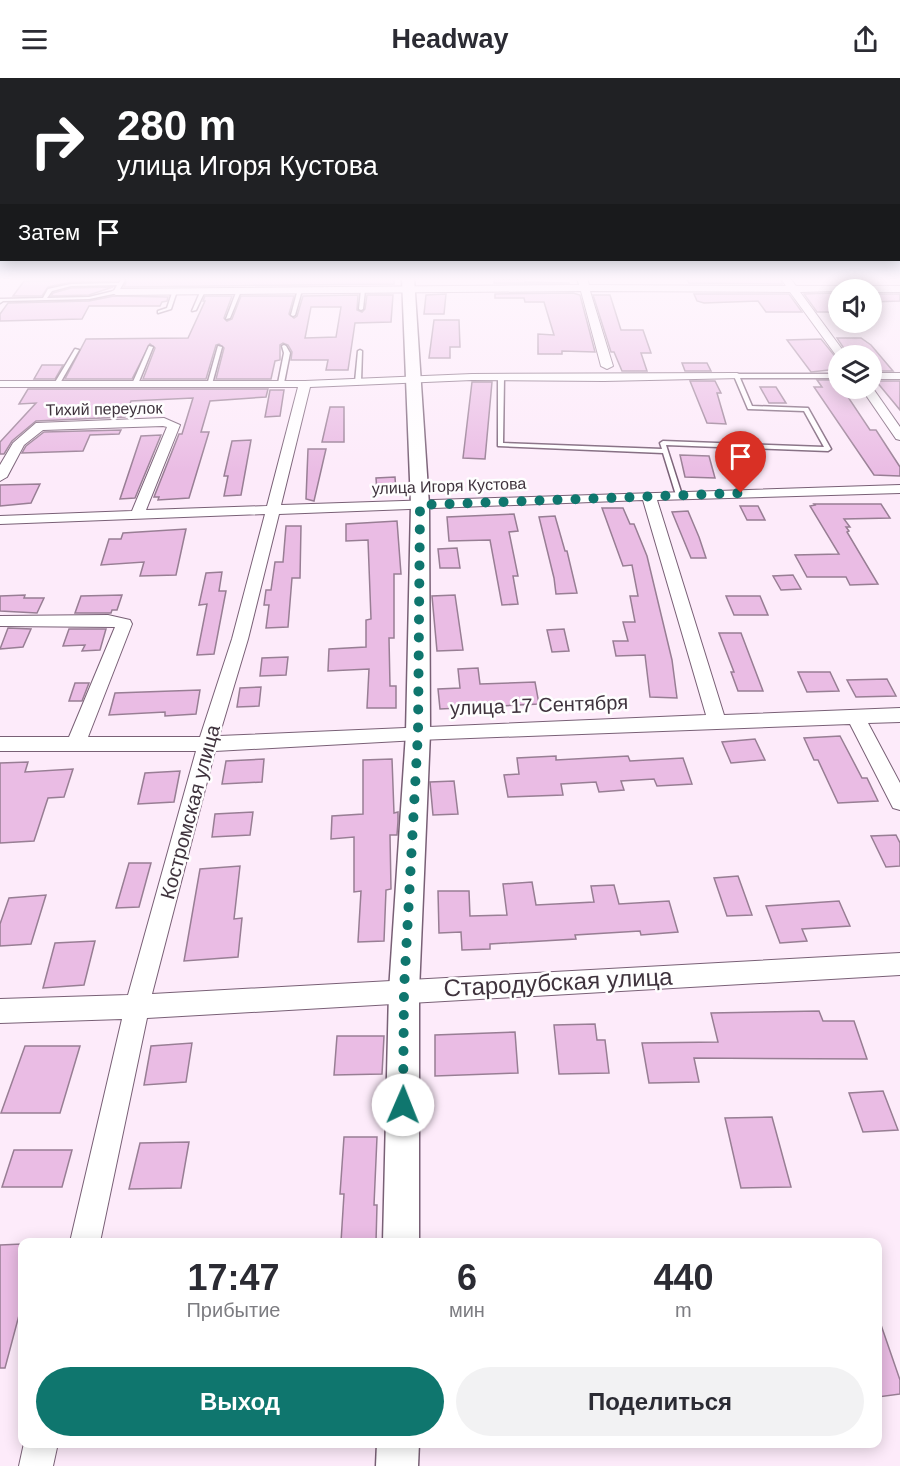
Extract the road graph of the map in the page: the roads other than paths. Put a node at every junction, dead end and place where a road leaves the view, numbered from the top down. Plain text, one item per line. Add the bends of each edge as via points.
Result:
1 (412, 343) edge
2 (601, 343) edge
3 (284, 346) dead end
4 (151, 347) dead end
5 (220, 347) dead end
6 (77, 350) dead end
7 (360, 351) dead end
8 (607, 366) dead end
9 (737, 376) junction
10 (828, 376) edge
11 (882, 376) edge
12 (900, 376) edge
13 (501, 377) junction
14 (414, 381) junction
15 (358, 382) junction
16 (281, 383) junction
17 (0, 384) edge
18 (57, 384) junction
19 (135, 384) junction
20 (209, 384) junction
21 (305, 384) junction
22 (874, 399) edge
23 (900, 436) edge
24 (665, 451) junction
25 (0, 477) edge
26 (900, 489) edge
27 (679, 495) junction
28 (649, 496) junction
29 (420, 505) junction
30 (272, 512) junction
31 (137, 515) junction
32 (0, 520) edge
33 (0, 621) edge
34 (900, 715) edge
35 (855, 716) junction
36 (717, 721) junction
37 (418, 733) junction
38 (76, 743) junction
39 (0, 744) edge
40 (207, 744) junction
41 (900, 802) edge
42 (900, 964) edge
43 (404, 990) junction
44 (137, 1007) junction
45 (0, 1011) edge
46 (86, 1238) edge
47 (401, 1238) edge
48 (40, 1448) edge
49 (398, 1448) edge
50 (36, 1466) edge
51 (398, 1466) edge

1 - 14 street
2 - 8 street
3 - 16 lane via 287,352
4 - 19 lane
5 - 20 lane
6 - 18 lane
7 - 15 lane
9 - 10 lane
9 - 13 street
9 - 24 lane via 750,408 806,409 828,449 663,443
11 - 12 street
13 - 14 street
13 - 24 lane via 500,446
14 - 15 street
14 - 29 street
15 - 21 street
16 - 20 street
16 - 21 street
17 - 18 street
18 - 19 street
19 - 20 street
21 - 30 street, Костромская улица
22 - 23 street
24 - 27 lane
25 - 31 street, Тихий переулок via 19,443 40,426 164,422 174,425
26 - 27 street, улица Игоря Кустова
27 - 28 street, улица Игоря Кустова
28 - 29 street, улица Игоря Кустова
28 - 36 street
29 - 30 street, улица Игоря Кустова
29 - 37 street
30 - 31 street, улица Игоря Кустова
30 - 40 street, Костромская улица via 240,639
31 - 32 street, улица Игоря Кустова
33 - 38 street via 108,620 124,624
34 - 35 street, улица 17 Сентября
35 - 36 street, улица 17 Сентября
35 - 41 street
36 - 37 street, улица 17 Сентября
37 - 40 street, улица 17 Сентября
37 - 43 street
38 - 39 street, улица 17 Сентября
38 - 40 street, улица 17 Сентября
40 - 44 street, Костромская улица
42 - 43 street, Стародубская улица
43 - 44 street, Стародубская улица
43 - 47 street
44 - 45 street, Стародубская улица
44 - 46 street, Костромская улица
48 - 50 street
49 - 51 street

